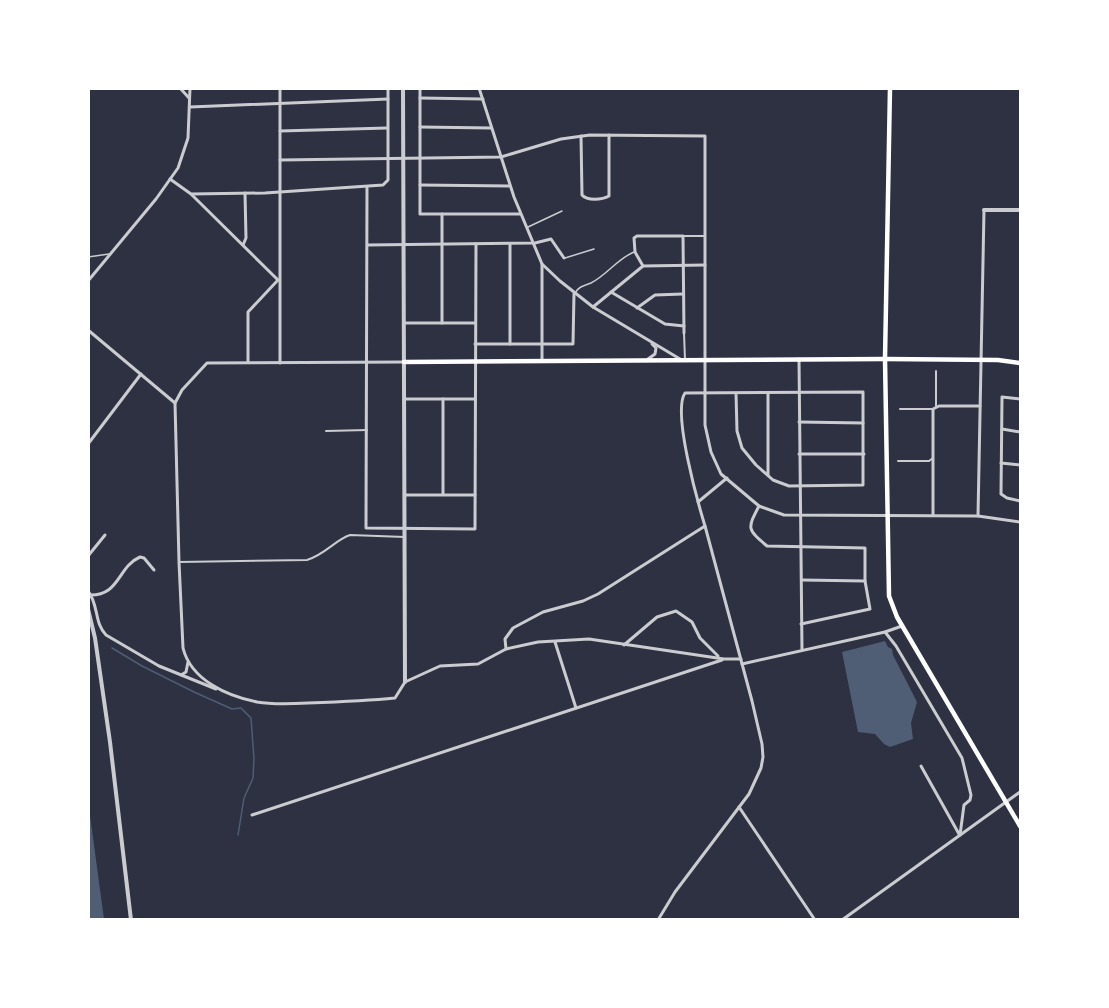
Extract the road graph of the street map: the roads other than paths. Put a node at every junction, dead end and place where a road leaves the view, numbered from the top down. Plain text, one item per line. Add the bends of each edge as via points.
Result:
1 (180, 88) edge
2 (190, 88) edge
3 (280, 88) edge
4 (388, 88) edge
5 (403, 88) edge
6 (420, 88) edge
7 (479, 88) edge
8 (891, 88) edge
9 (420, 98) junction
10 (190, 99) junction
11 (388, 99) junction
12 (483, 99) junction
13 (280, 102) junction
14 (190, 107) junction
15 (420, 127) junction
16 (387, 128) junction
17 (492, 128) junction
18 (280, 131) junction
19 (609, 135) junction
20 (580, 136) junction
21 (388, 157) junction
22 (404, 157) junction
23 (420, 157) junction
24 (501, 157) junction
25 (280, 160) junction
26 (170, 179) junction
27 (420, 185) junction
28 (509, 186) junction
29 (367, 188) junction
30 (280, 192) junction
31 (245, 193) junction
32 (191, 194) junction
33 (984, 210) joint
34 (1020, 210) edge
35 (562, 211) dead end
36 (441, 214) junction
37 (520, 214) junction
38 (527, 228) junction
39 (683, 236) junction
40 (705, 236) junction
41 (535, 243) junction
42 (404, 244) junction
43 (442, 244) junction
44 (476, 244) junction
45 (510, 244) junction
46 (243, 245) junction
47 (368, 245) junction
48 (594, 249) dead end
49 (635, 252) junction
50 (110, 254) junction
51 (88, 257) edge
52 (564, 258) joint
53 (542, 264) junction
54 (705, 264) junction
55 (684, 265) junction
56 (643, 266) junction
57 (278, 280) junction
58 (88, 281) edge
59 (611, 292) junction
60 (574, 294) junction
61 (684, 294) junction
62 (593, 307) junction
63 (637, 308) junction
64 (404, 323) junction
65 (442, 323) junction
66 (475, 323) junction
67 (684, 326) junction
68 (88, 330) edge
69 (684, 333) joint
70 (651, 343) junction
71 (475, 344) junction
72 (510, 344) junction
73 (542, 345) junction
74 (799, 359) junction
75 (885, 359) junction
76 (980, 360) junction
77 (542, 361) junction
78 (645, 361) junction
79 (684, 361) junction
80 (705, 361) junction
81 (368, 362) junction
82 (404, 362) junction
83 (475, 362) junction
84 (248, 363) junction
85 (280, 363) junction
86 (1020, 363) edge
87 (936, 371) dead end
88 (141, 374) junction
89 (768, 392) junction
90 (798, 392) junction
91 (704, 393) junction
92 (736, 393) junction
93 (404, 399) junction
94 (443, 399) junction
95 (475, 399) junction
96 (1020, 399) edge
97 (175, 403) junction
98 (980, 406) junction
99 (935, 408) junction
100 (900, 409) dead end
101 (798, 422) junction
102 (863, 423) junction
103 (1001, 429) junction
104 (368, 430) junction
105 (326, 431) dead end
106 (1020, 432) edge
107 (88, 444) edge
108 (799, 454) junction
109 (864, 454) junction
110 (933, 458) junction
111 (898, 461) dead end
112 (1001, 463) junction
113 (1020, 465) edge
114 (768, 475) junction
115 (727, 478) junction
116 (799, 486) junction
117 (443, 494) junction
118 (405, 495) junction
119 (475, 495) junction
120 (1020, 501) edge
121 (698, 502) junction
122 (759, 506) junction
123 (800, 516) junction
124 (887, 516) junction
125 (933, 516) junction
126 (978, 516) junction
127 (1020, 522) edge
128 (705, 526) junction
129 (405, 528) junction
130 (105, 535) dead end
131 (405, 537) junction
132 (800, 547) junction
133 (88, 556) edge
134 (179, 562) junction
135 (154, 570) dead end
136 (801, 580) junction
137 (865, 581) junction
138 (90, 594) edge
139 (88, 609) edge
140 (801, 624) junction
141 (902, 626) junction
142 (885, 632) junction
143 (555, 642) junction
144 (624, 645) junction
145 (506, 649) junction
146 (802, 650) junction
147 (719, 657) junction
148 (724, 659) junction
149 (187, 661) junction
150 (741, 661) junction
151 (181, 675) junction
152 (405, 682) junction
153 (220, 690) junction
154 (576, 708) junction
155 (921, 766) dead end
156 (1020, 792) edge
157 (1006, 802) junction
158 (739, 807) junction
159 (252, 815) dead end
160 (1020, 826) edge
161 (960, 835) junction
162 (131, 920) edge
163 (658, 920) edge
164 (815, 920) edge
165 (842, 920) edge

1 - 10 street
2 - 10 street
3 - 13 street
4 - 11 street
5 - 22 street
6 - 9 street
7 - 12 street
8 - 75 main road
9 - 12 street
9 - 15 street
10 - 14 street
11 - 13 street
11 - 16 street
12 - 17 street
13 - 14 street
13 - 18 street
14 - 26 street via 184,154
15 - 17 street
15 - 23 street
16 - 18 street
16 - 21 street
17 - 24 street
18 - 25 street
19 - 20 street
19 - 20 street via 609,196 588,199 582,195
19 - 40 street via 705,136
20 - 24 street
21 - 22 street
21 - 25 street
21 - 29 street via 387,184
22 - 23 street
22 - 42 street
23 - 24 street
23 - 27 street
24 - 28 street
25 - 30 street
26 - 32 street
26 - 50 street
27 - 28 street
27 - 36 street via 420,214
28 - 37 street
29 - 30 street
29 - 47 street
30 - 31 street
30 - 57 street
31 - 32 street
31 - 46 street
32 - 46 street
33 - 34 street
33 - 76 street
35 - 38 lane
36 - 37 street
36 - 43 street
37 - 38 street
38 - 41 street
39 - 40 street
39 - 49 street via 637,236
39 - 55 street
40 - 54 street
41 - 45 street
41 - 52 street via 551,240
41 - 53 street
42 - 43 street
42 - 47 street
42 - 64 street
43 - 44 street
43 - 65 street
44 - 45 street
44 - 66 street
45 - 72 street
46 - 57 street
47 - 81 street
48 - 52 lane
49 - 56 street
49 - 60 lane via 623,257 597,280 578,287
50 - 51 lane
50 - 58 street
53 - 60 street
53 - 73 street
54 - 55 street
54 - 80 street
55 - 56 street
55 - 61 street
56 - 59 street
57 - 84 street via 248,312
57 - 85 street
59 - 62 street
59 - 63 street
60 - 62 street
60 - 73 street via 574,342
61 - 63 street via 655,295
61 - 67 street
62 - 70 street
63 - 67 street via 665,324
64 - 65 street
64 - 82 street
65 - 66 street
66 - 71 street
67 - 69 street
68 - 88 street
69 - 79 street
70 - 78 street via 655,354
70 - 79 street
71 - 72 street
71 - 83 street
72 - 73 street
73 - 77 street
74 - 75 main road
74 - 80 main road
74 - 90 street
75 - 76 main road
75 - 124 main road
76 - 86 main road
76 - 98 street
77 - 78 main road
77 - 83 main road
78 - 79 main road
79 - 80 main road
80 - 91 street
81 - 82 street
81 - 85 street
81 - 104 street
82 - 83 main road
82 - 93 street
83 - 95 street
84 - 85 street
84 - 97 street via 207,363
87 - 99 street
88 - 97 street
88 - 107 street
89 - 90 street
89 - 92 street
89 - 114 street
90 - 101 street
90 - 102 street via 863,392
91 - 92 street
91 - 115 street via 706,436 714,462
91 - 121 street via 685,393 682,399 686,455
92 - 114 street via 737,431 742,448
93 - 94 street
93 - 118 street
94 - 95 street
94 - 117 street
95 - 119 street
96 - 103 street via 1002,397
97 - 134 street
98 - 99 street
98 - 126 street
99 - 100 street
99 - 110 street
101 - 102 street
101 - 108 street
102 - 109 street
103 - 106 street
103 - 112 street
104 - 105 street
104 - 129 street via 366,528
108 - 109 street
108 - 116 street
109 - 116 street via 863,485
110 - 111 street
110 - 125 street
112 - 113 street
112 - 120 street via 1001,494
114 - 116 street via 780,483
115 - 121 street
115 - 122 street
116 - 123 street
117 - 118 street
117 - 119 street
118 - 129 street
119 - 129 street via 475,528
121 - 128 street
122 - 123 street
122 - 132 street via 749,525 750,532 767,546
123 - 124 street
123 - 132 street
124 - 125 street
124 - 141 main road via 889,596
125 - 126 street
126 - 127 street
128 - 145 street via 583,602 543,612 518,625 505,639
128 - 150 street
129 - 131 street
130 - 133 street
131 - 134 street via 350,535 307,560
131 - 152 street
132 - 136 street
132 - 137 street via 865,548
134 - 149 street
135 - 138 street via 140,557 109,591
136 - 137 street
136 - 140 street
137 - 140 street via 870,609
138 - 151 street via 100,628 106,635
139 - 162 street via 110,742
140 - 146 street
141 - 142 street
141 - 157 main road
142 - 146 street
142 - 161 street via 962,758 971,795 964,805
143 - 144 street via 589,639
143 - 145 street
143 - 154 street
144 - 147 street
144 - 147 street via 657,616 676,611 692,621 700,638
145 - 152 street via 478,664 440,666
146 - 150 street
147 - 148 street
148 - 150 street
148 - 154 street
149 - 151 street via 188,668
149 - 153 street
150 - 158 street via 763,757 754,784
151 - 153 street
152 - 153 street via 395,698 358,702 257,702
154 - 159 street
155 - 161 street
156 - 157 street
157 - 160 main road
157 - 161 street
158 - 163 street
158 - 164 street
161 - 165 street

